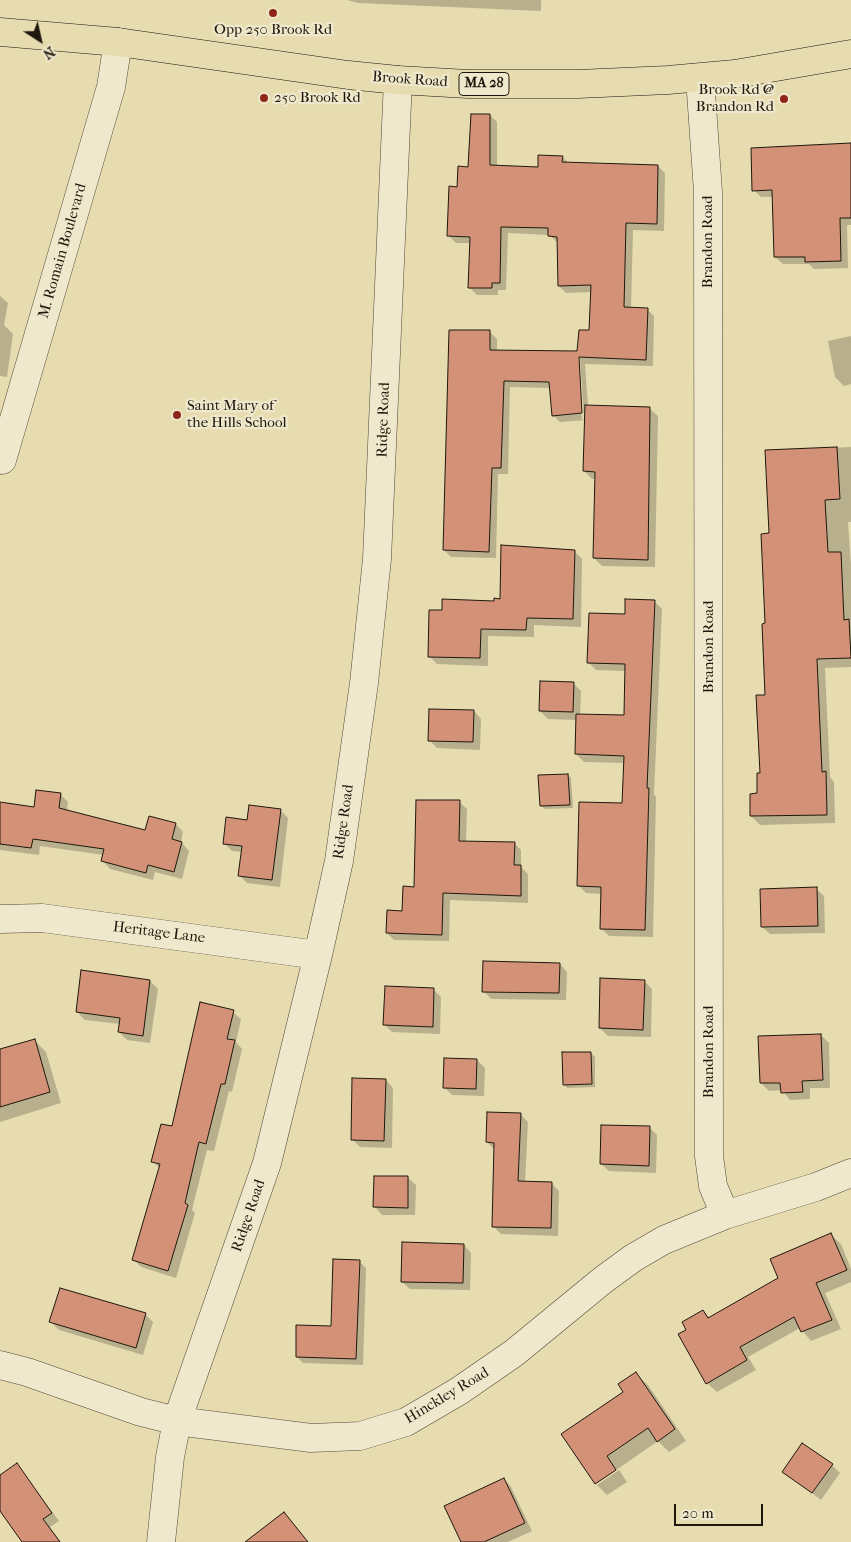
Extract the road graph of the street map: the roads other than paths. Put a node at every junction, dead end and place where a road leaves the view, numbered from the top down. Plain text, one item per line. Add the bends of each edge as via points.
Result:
1 (0, 32) edge
2 (118, 42) junction
3 (851, 54) edge
4 (700, 78) junction
5 (398, 80) junction
6 (2, 460) dead end
7 (0, 919) edge
8 (318, 955) junction
9 (851, 1173) edge
10 (725, 1215) junction
11 (0, 1364) edge
12 (177, 1421) junction
13 (161, 1542) edge

1 - 2 main road, Brook Road / MA 28
2 - 5 main road, Brook Road / MA 28
2 - 6 street, M. Romain Boulevard via 111,88
3 - 4 main road, Brook Road / MA 28
4 - 5 main road, Brook Road / MA 28 via 522,84
4 - 10 street, Brandon Road via 708,202 710,1156 713,1186
5 - 8 street, Ridge Road via 374,600 343,835
7 - 8 street, Heritage Lane via 42,918
8 - 12 street, Ridge Road via 267,1162
9 - 10 street, Hinckley Road via 781,1199
10 - 12 street, Hinckley Road via 664,1240 633,1258 488,1372 406,1422 360,1436 311,1438
11 - 12 street, Hinckley Road
12 - 13 street, Ridge Road

